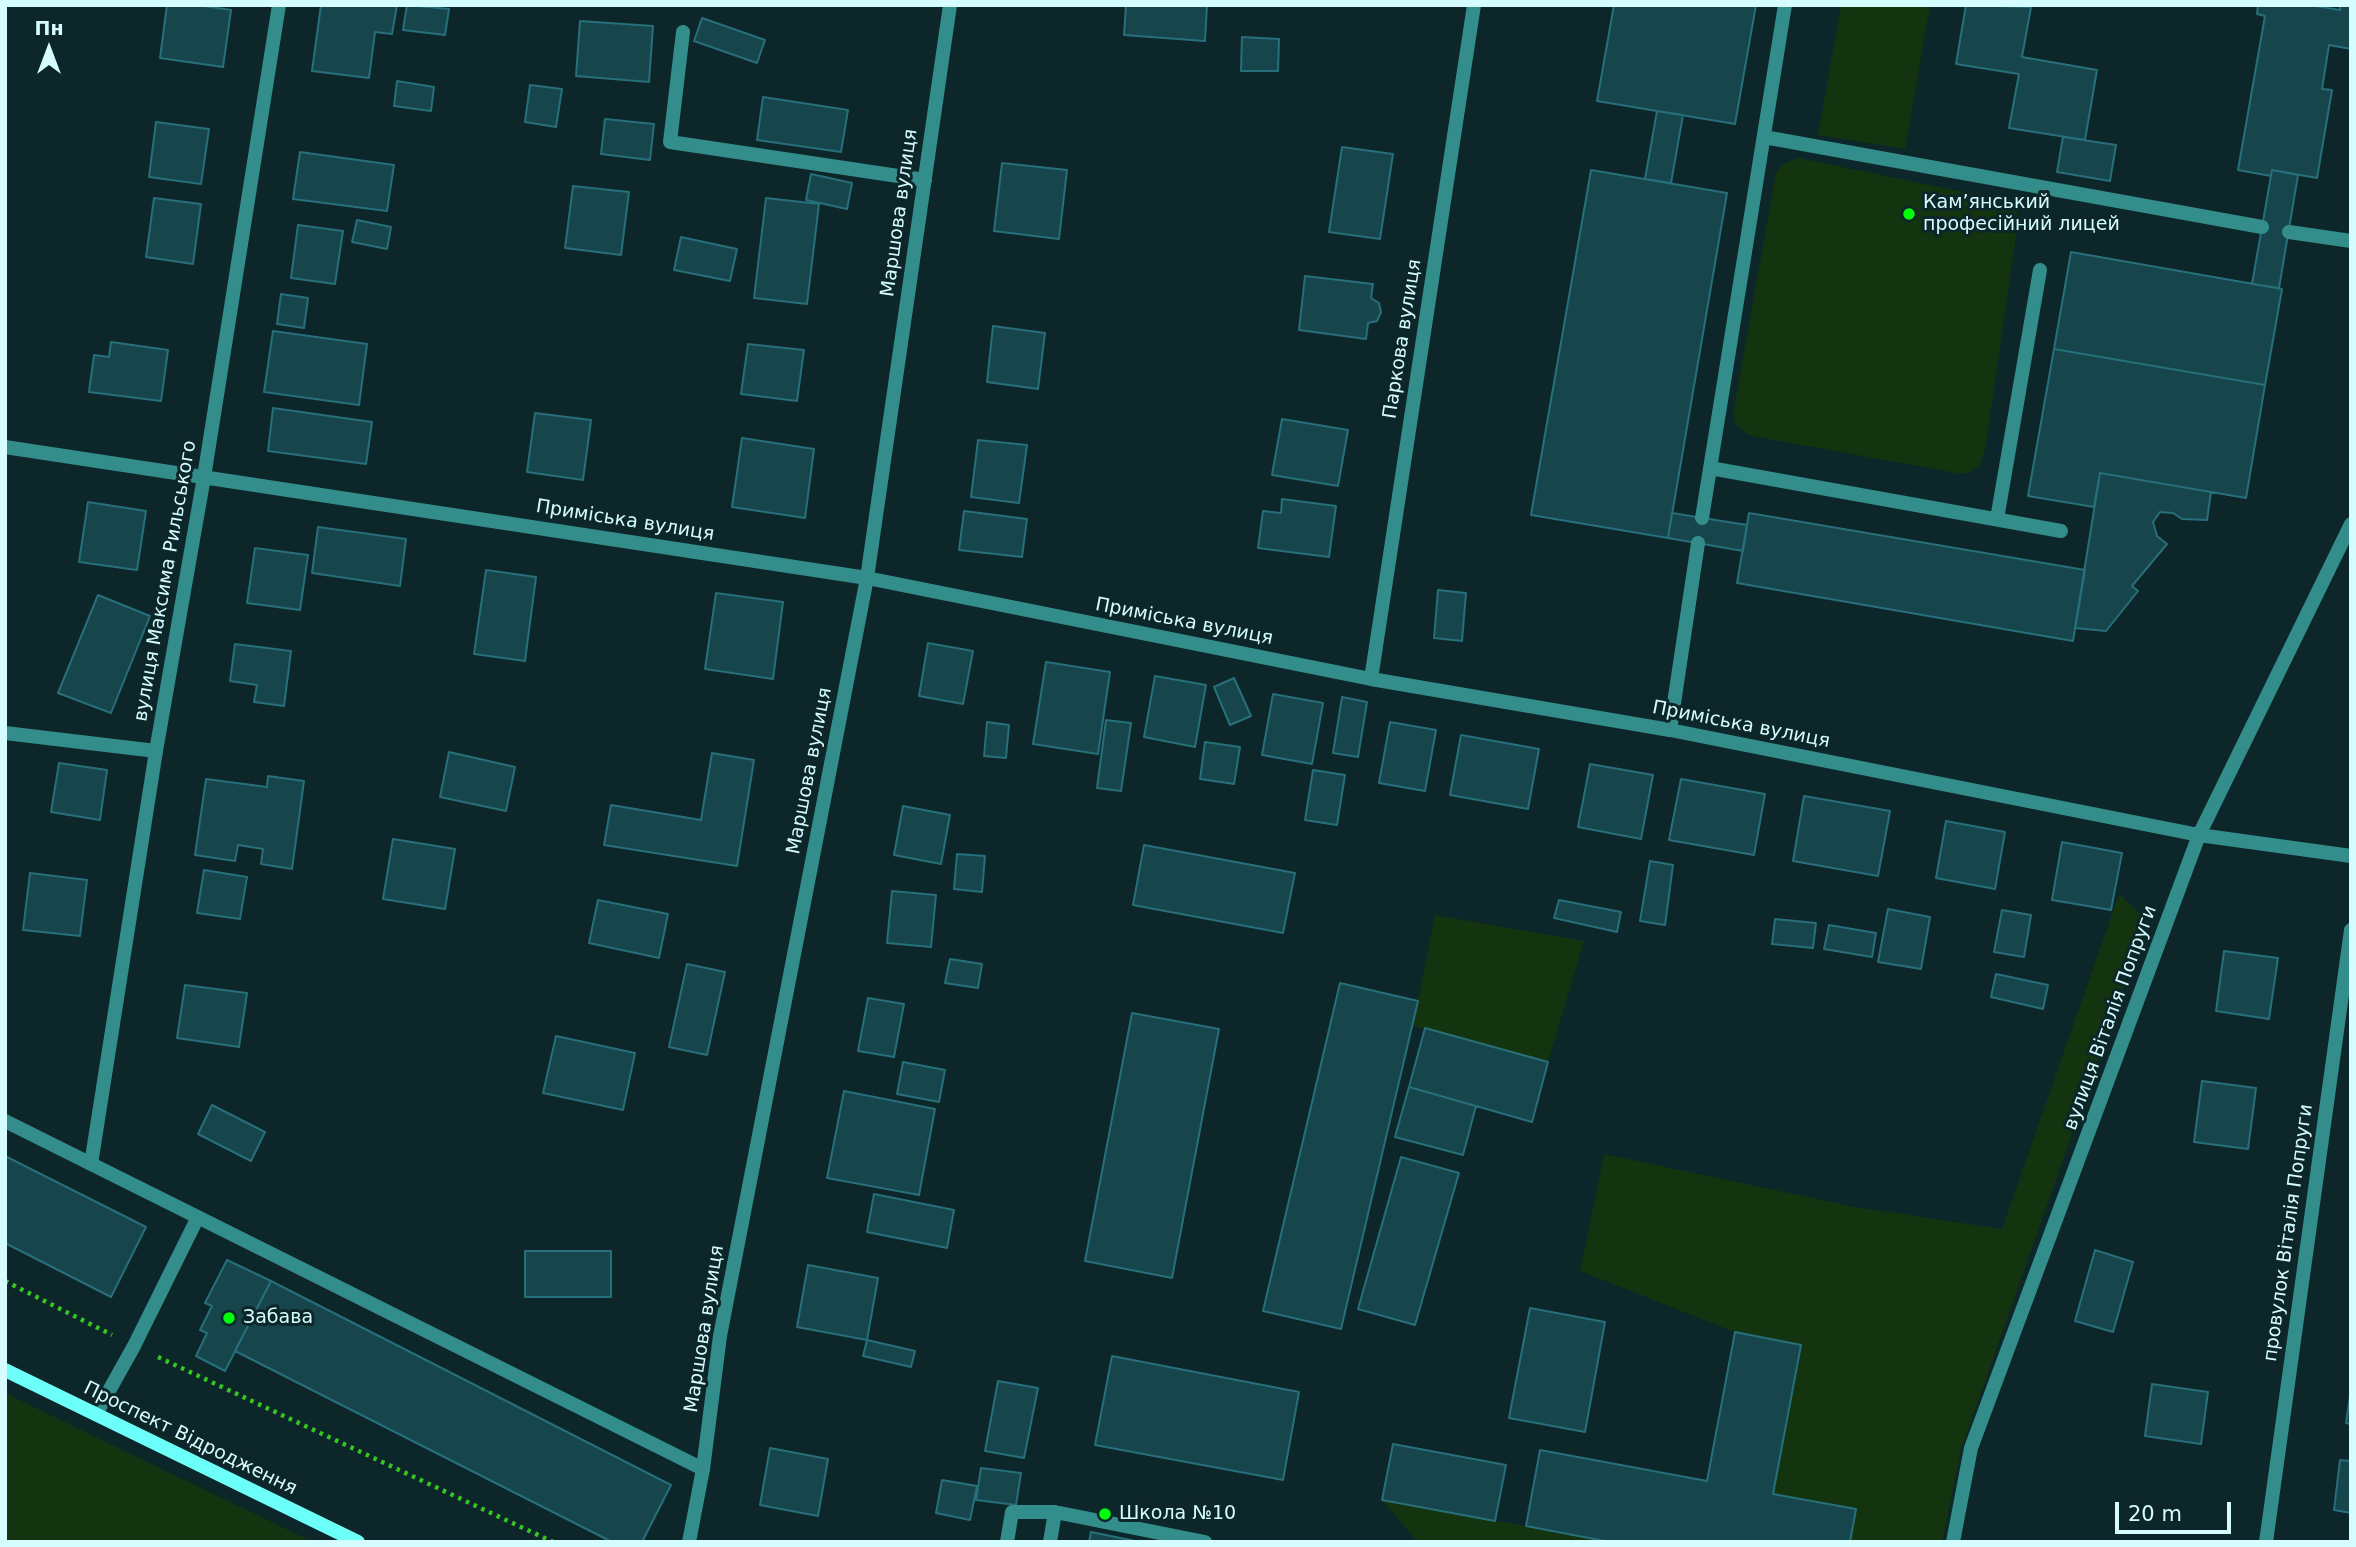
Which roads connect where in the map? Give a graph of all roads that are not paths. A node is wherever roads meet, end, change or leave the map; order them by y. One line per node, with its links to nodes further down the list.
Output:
1 (279, 5): 14 (street, вулиця Максима Рильського)
2 (950, 5): 7 (street, Маршова вулиця)
3 (1474, 5): 21 (street, Паркова вулиця)
4 (1785, 5): 6 (street)
5 (683, 32): 7 (street)
6 (1764, 136): 8 (street); 13 (street)
7 (925, 180): 20 (street, Маршова вулиця)
8 (2262, 227)
9 (2288, 232): 10 (street)
10 (2351, 241)
11 (2040, 270): 16 (street)
12 (5, 447): 14 (street, Приміська вулиця)
13 (1710, 468): 15 (street); 16 (street)
14 (204, 477): 20 (street, Приміська вулиця); 24 (street, вулиця Максима Рильського)
15 (1702, 518)
16 (1997, 519): 18 (street)
17 (2351, 524): 25 (street, вулиця Віталія Попруги)
18 (2061, 531)
19 (1698, 543): 22 (street)
20 (867, 578): 21 (street, Приміська вулиця); 33 (street, Маршова вулиця)
21 (1371, 679): 22 (street, Приміська вулиця)
22 (1670, 730): 25 (street, Приміська вулиця)
23 (5, 733): 24 (street)
24 (156, 751): 29 (street, вулиця Максима Рильського)
25 (2199, 835): 26 (street, Приміська вулиця); 40 (street, вулиця Віталія Попруги)
26 (2351, 856)
27 (2351, 930): 41 (street, провулок Віталія Попруги)
28 (5, 1121): 29 (street)
29 (91, 1164): 30 (street)
30 (198, 1217): 32 (street); 33 (street)
31 (5, 1370): 32 (main road, Проспект Відродження)
32 (96, 1415): 35 (main road, Проспект Відродження)
33 (703, 1469): 36 (street, Маршова вулиця)
34 (1055, 1512): 37 (street); 38 (street); 39 (street)
35 (358, 1542)
36 (689, 1542)
37 (1007, 1542)
38 (1050, 1542)
39 (1205, 1542)
40 (1953, 1542)
41 (2266, 1542)

